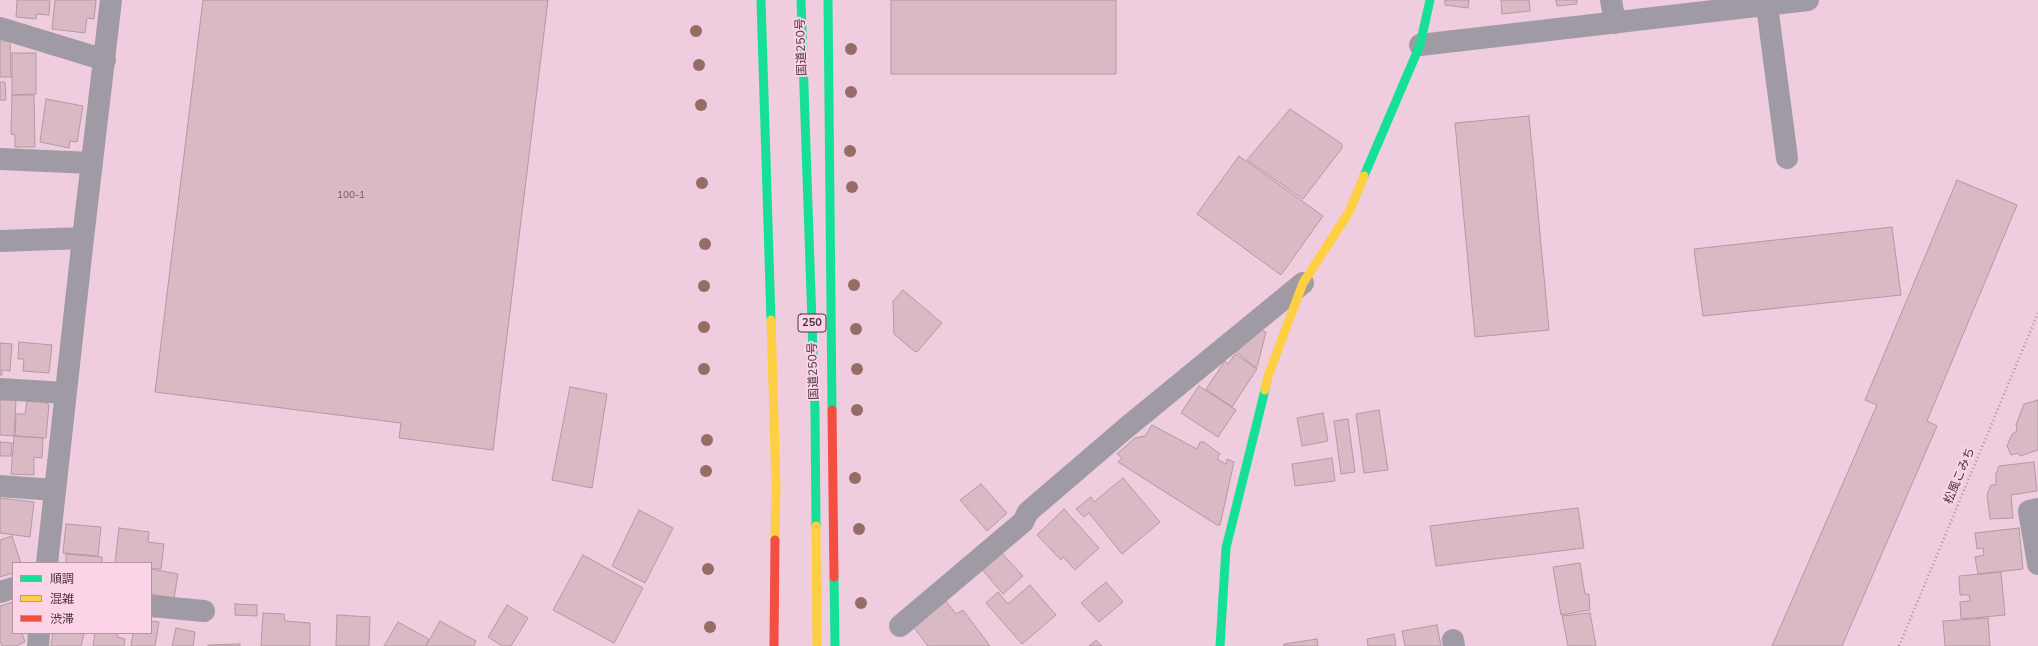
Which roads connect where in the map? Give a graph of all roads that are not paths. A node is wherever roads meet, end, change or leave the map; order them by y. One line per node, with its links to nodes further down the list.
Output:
1 (111, 0): 13 (street)
2 (761, 0): 34 (main road)
3 (801, 0): 35 (main road, 国道250号 / 250)
4 (828, 0): 36 (main road, 250)
5 (1430, 0): 12 (main road)
6 (1612, 0): 10 (street)
7 (1808, 0): 9 (street)
8 (1733, 5): 9 (street); 10 (street)
9 (1767, 6): 14 (street)
10 (1615, 23): 12 (street)
11 (0, 28): 13 (street)
12 (1420, 45): 19 (main road)
13 (105, 60): 16 (street)
14 (1787, 158)
15 (0, 159): 16 (street)
16 (92, 163): 17 (street)
17 (82, 238): 18 (street); 21 (street)
18 (0, 241)
19 (1303, 282): 31 (street); 37 (main road)
20 (0, 389): 21 (street)
21 (65, 393): 23 (street)
22 (0, 486): 23 (street)
23 (54, 490): 25 (street)
24 (2038, 509): 26 (street)
25 (47, 562)
26 (2038, 564)
27 (12, 588): 28 (street)
28 (0, 592)
29 (152, 606): 30 (street)
30 (204, 611)
31 (900, 626)
32 (39, 634): 33 (street)
33 (38, 646)
34 (774, 646)
35 (817, 646)
36 (835, 646)
37 (1220, 646)

